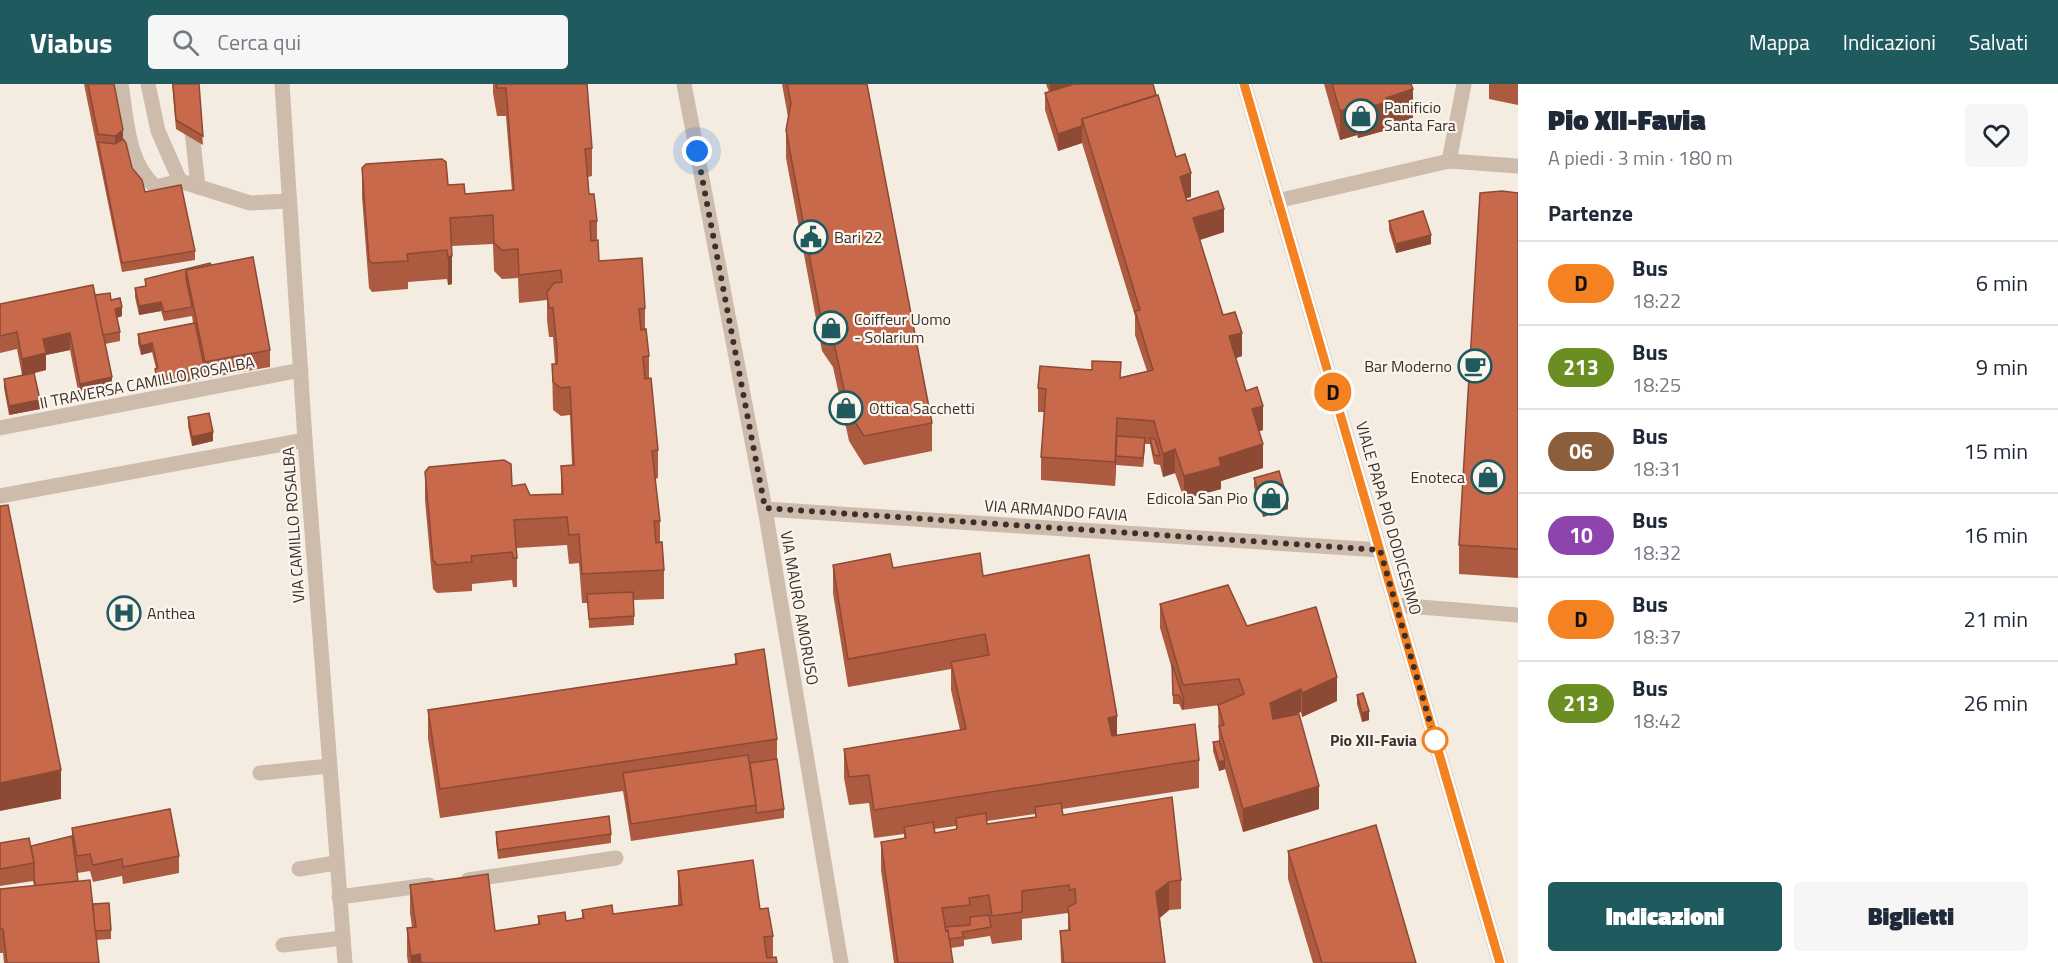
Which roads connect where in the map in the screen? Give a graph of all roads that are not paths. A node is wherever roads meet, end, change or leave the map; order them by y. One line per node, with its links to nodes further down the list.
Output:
1 (121, 84): 11 (street)
2 (148, 84): 10 (street)
3 (187, 84): 12 (street)
4 (282, 84): 14 (street, VIA CAMILLO ROSALBA)
5 (684, 84): 20 (street, VIA MAURO AMORUSO)
6 (1244, 84): 15 (street, VIALE PAPA PIO DODICESIMO)
7 (1464, 84): 8 (street)
8 (1449, 160): 9 (street); 15 (street)
9 (1518, 166)
10 (180, 181): 11 (street); 12 (street)
11 (156, 187): 13 (street)
12 (198, 187): 14 (street)
13 (135, 189)
14 (288, 201): 16 (street, VIA CAMILLO ROSALBA)
15 (1277, 201): 21 (street, VIALE PAPA PIO DODICESIMO)
16 (301, 370): 17 (street, II TRAVERSA CAMILLO ROSALBA); 18 (street, VIA CAMILLO ROSALBA)
17 (0, 428)
18 (305, 441): 19 (street); 24 (street, VIA CAMILLO ROSALBA)
19 (0, 496)
20 (765, 508): 21 (street, VIA ARMANDO FAVIA); 33 (street, VIA MAURO AMORUSO)
21 (1380, 550): 22 (street, VIALE PAPA PIO DODICESIMO)
22 (1396, 605): 23 (street); 34 (street, VIALE PAPA PIO DODICESIMO)
23 (1518, 615)
24 (329, 766): 25 (street); 27 (street, VIA CAMILLO ROSALBA)
25 (260, 773)
26 (616, 858): 29 (street)
27 (336, 863): 28 (street); 29 (street, VIA CAMILLO ROSALBA)
28 (299, 869)
29 (339, 897): 30 (street, VIA CAMILLO ROSALBA)
30 (343, 938): 31 (street); 32 (street, VIA CAMILLO ROSALBA)
31 (283, 945)
32 (345, 963)
33 (841, 963)
34 (1500, 963)

